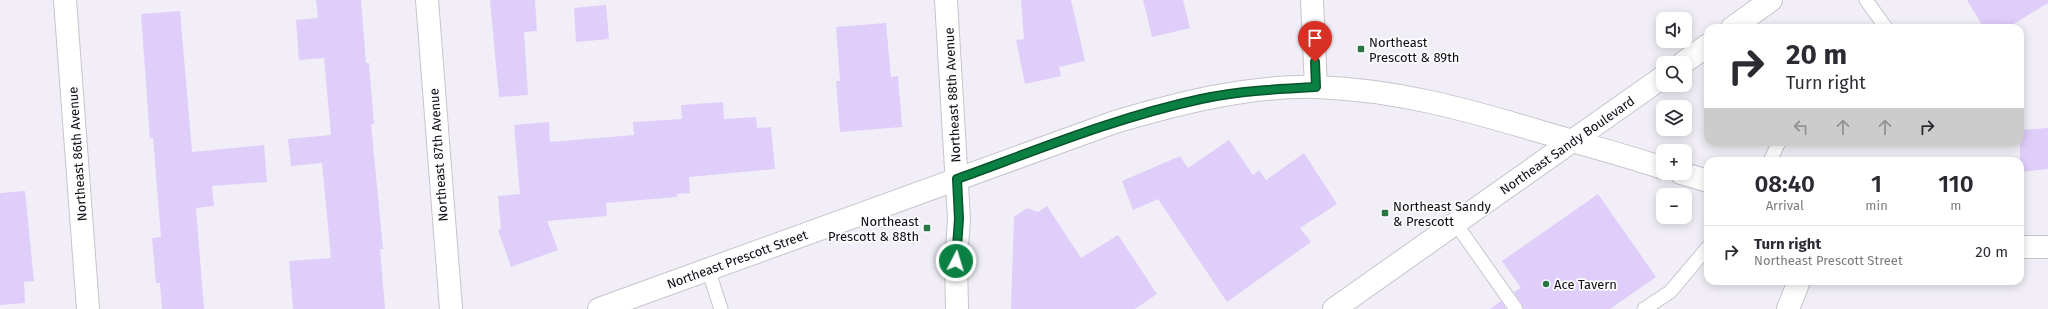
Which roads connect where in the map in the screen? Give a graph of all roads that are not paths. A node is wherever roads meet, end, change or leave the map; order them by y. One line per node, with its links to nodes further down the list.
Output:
1 (65, 0): 26 (street, Northeast 86th Avenue)
2 (426, 0): 27 (street, Northeast 87th Avenue)
3 (946, 0): 18 (street, Northeast 88th Avenue)
4 (1312, 0): 12 (street)
5 (1866, 0): 8 (lane)
6 (1768, 1): 7 (street)
7 (1737, 24)
8 (1883, 24)
9 (1704, 48): 10 (street)
10 (1692, 57)
11 (1656, 82): 13 (street, Northeast Sandy Boulevard)
12 (1316, 87): 13 (street, Northeast Prescott Street); 18 (street, Northeast Prescott Street)
13 (1572, 141): 16 (street, Northeast Prescott Street); 20 (street, Northeast Sandy Boulevard)
14 (1777, 146): 15 (lane)
15 (1772, 157)
16 (1656, 166)
17 (1692, 176): 19 (street)
18 (957, 179): 24 (street, Northeast Prescott Street); 30 (street, Northeast 88th Avenue)
19 (1704, 180)
20 (1456, 224): 31 (street, Northeast Sandy Boulevard); 32 (lane)
21 (2024, 247): 22 (street)
22 (2048, 247)
23 (1704, 252): 33 (lane)
24 (708, 270): 28 (street, Northeast Prescott Street); 29 (lane)
25 (1797, 285): 34 (street)
26 (88, 309)
27 (450, 309)
28 (598, 309)
29 (721, 309)
30 (957, 309)
31 (1334, 309)
32 (1516, 309)
33 (1644, 309)
34 (1788, 309)

